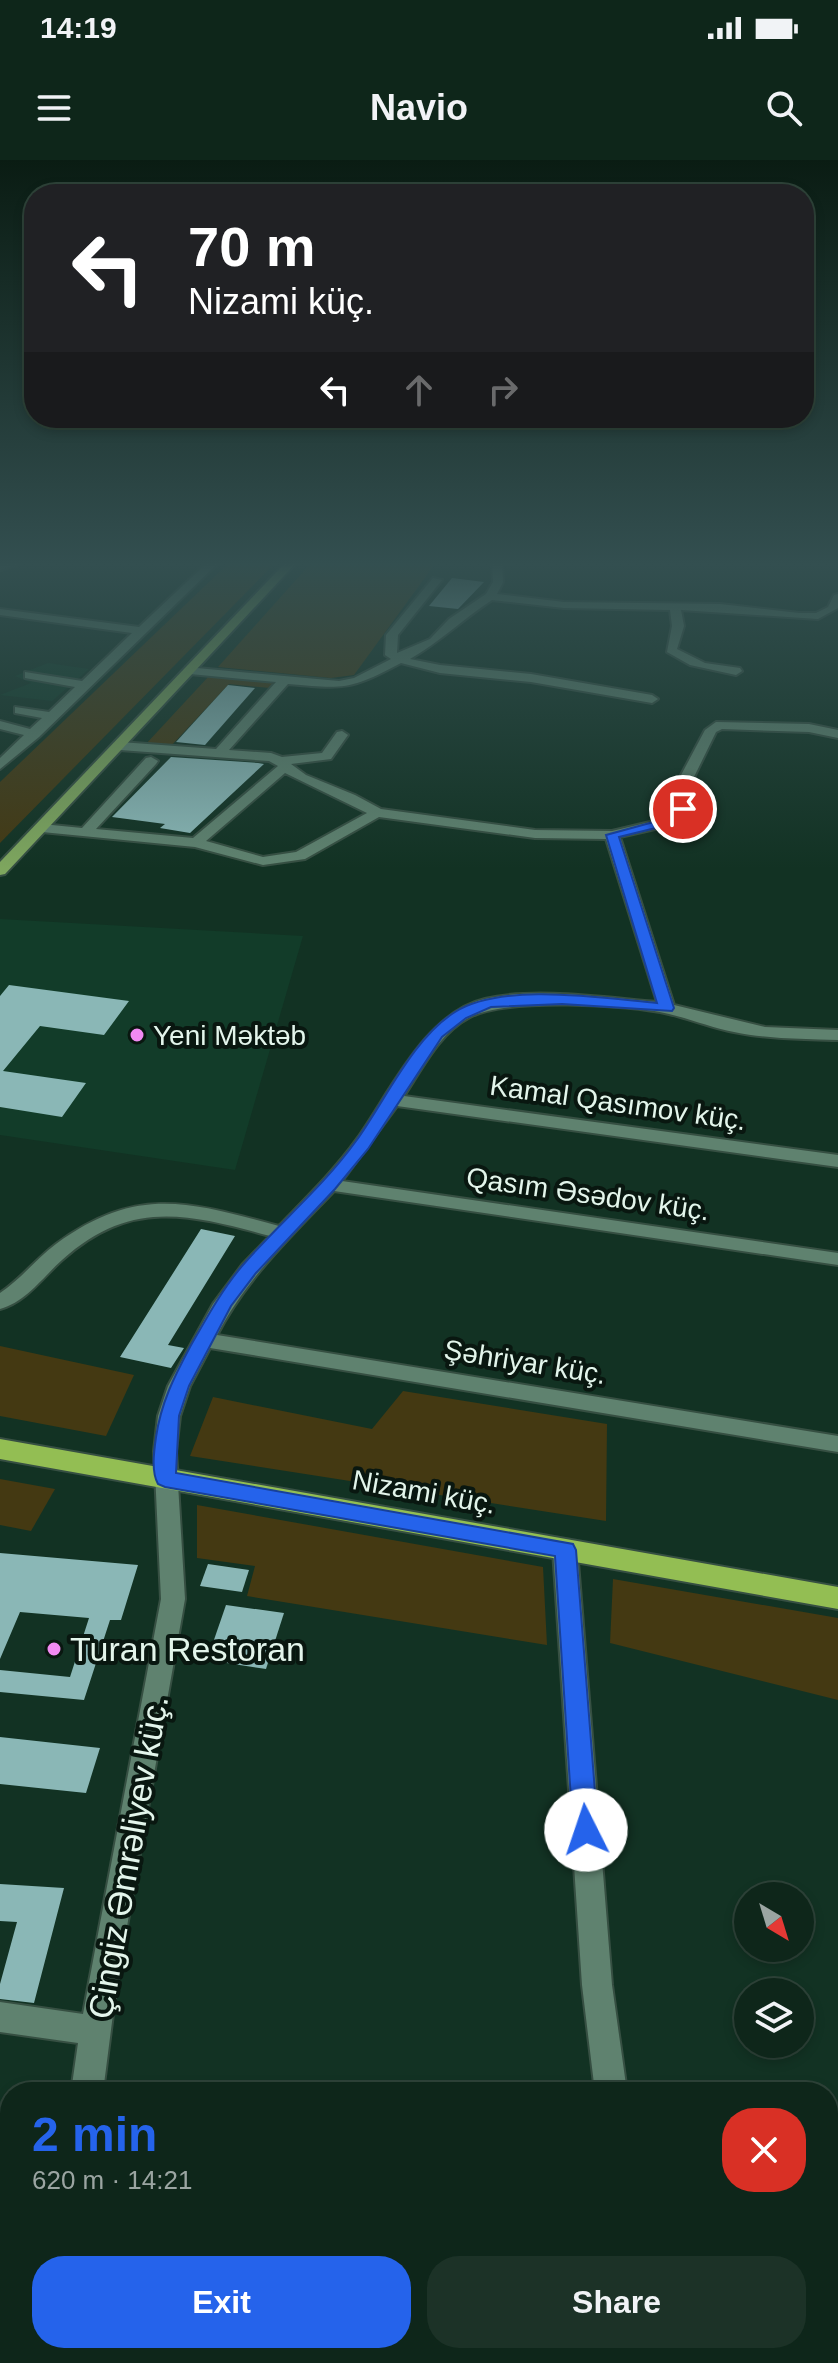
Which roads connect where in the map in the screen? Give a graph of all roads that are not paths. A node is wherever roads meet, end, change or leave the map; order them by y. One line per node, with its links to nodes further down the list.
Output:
1 (107, 664): 10 (street)
2 (196, 664): 6 (main road)
3 (393, 664): 9 (street)
4 (425, 664): 11 (street)
5 (694, 664): 7 (street)
6 (190, 670): 9 (street); 18 (main road)
7 (736, 671)
8 (29, 675): 10 (street)
9 (285, 680): 19 (street)
10 (85, 685): 13 (street)
11 (652, 699)
12 (19, 710): 13 (street)
13 (53, 716): 15 (street)
14 (0, 725): 15 (street)
15 (34, 734): 22 (street)
16 (838, 734): 26 (street)
17 (342, 735): 21 (street)
18 (120, 746): 19 (street); 24 (main road)
19 (221, 751): 21 (street)
20 (151, 761): 25 (street)
21 (284, 764): 23 (street); 27 (street)
22 (0, 765)
23 (377, 813): 26 (street); 27 (street)
24 (42, 828): 25 (street); 28 (main road)
25 (87, 830): 27 (street)
26 (612, 835): 29 (street)
27 (196, 843)
28 (0, 871)
29 (667, 1008): 30 (street, Çingiz Əmrəliyev küç.); 31 (street, Çingiz Əmrəliyev küç.)
30 (838, 1035)
31 (391, 1100): 32 (street, Kamal Qasımov küç.); 33 (street, Çingiz Əmrəliyev küç.)
32 (838, 1161)
33 (329, 1185): 34 (street, Çingiz Əmrəliyev küç.); 35 (street, Qasım Əsədov küç.)
34 (282, 1233): 36 (street); 37 (street, Çingiz Əmrəliyev küç.)
35 (838, 1259)
36 (0, 1302)
37 (202, 1340): 38 (street, Şəhriyar küç.); 40 (street, Çingiz Əmrəliyev küç.)
38 (838, 1444)
39 (0, 1449): 40 (highway, Nizami küç.)
40 (165, 1479): 41 (highway, Nizami küç.); 44 (street, Çingiz Əmrəliyev küç.)
41 (565, 1550): 42 (highway, Nizami küç.); 46 (street)
42 (838, 1598)
43 (0, 2017): 44 (street)
44 (96, 2031): 45 (street, Çingiz Əmrəliyev küç.)
45 (88, 2082)
46 (610, 2082)

